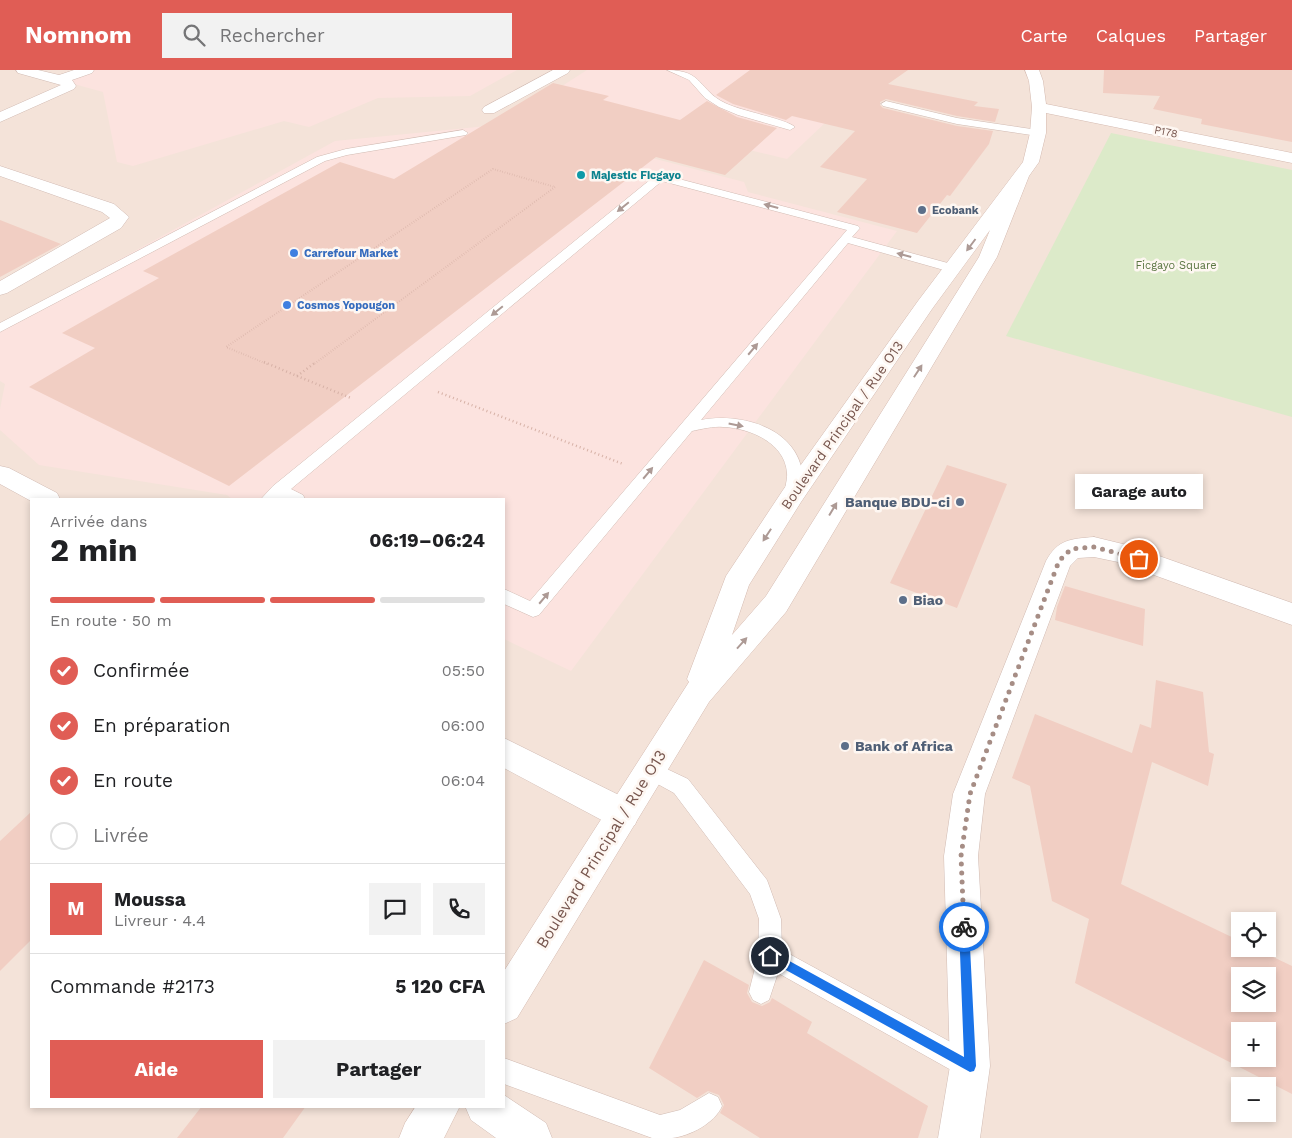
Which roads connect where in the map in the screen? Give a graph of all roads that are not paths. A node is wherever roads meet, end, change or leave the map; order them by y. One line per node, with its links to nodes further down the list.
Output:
1 (23, 70): 6 (main road)
2 (87, 70): 6 (main road)
3 (563, 70): 9 (main road)
4 (670, 70): 11 (lane)
5 (1032, 70): 8 (main road, Boulevard Principal / Rue O13)
6 (59, 80): 10 (main road)
7 (886, 104): 12 (lane)
8 (1040, 107): 12 (main road, Boulevard Principal / Rue O13); 14 (main road, P178)
9 (489, 110)
10 (0, 118)
11 (790, 127)
12 (1038, 132): 16 (main road, Boulevard Principal / Rue O13)
13 (463, 134): 20 (lane)
14 (1292, 158)
15 (0, 171): 19 (main road)
16 (1021, 177): 18 (main road, Boulevard Principal / Rue O13, one-way to 18); 29 (main road, Boulevard Principal / Rue O13, one-way to 16)
17 (845, 239): 18 (lane, one-way to 17); 21 (lane, one-way to 17); 23 (lane, one-way to 23)
18 (952, 268): 24 (main road, Boulevard Principal / Rue O13)
19 (0, 289)
20 (0, 328)
21 (687, 427): 24 (lane, one-way to 24); 27 (lane, one-way to 21)
22 (0, 474): 25 (main road)
23 (274, 494): 26 (lane)
24 (792, 496): 29 (main road, Boulevard Principal / Rue O13, one-way to 29)
25 (46, 498)
26 (292, 498)
27 (505, 596)
28 (1292, 614): 36 (main road)
29 (698, 693): 31 (main road, Boulevard Principal / Rue O13)
30 (505, 753): 32 (main road)
31 (650, 770): 32 (main road, Boulevard Principal / Rue O13); 33 (lane)
32 (623, 814): 35 (main road, Boulevard Principal / Rue O13)
33 (770, 956): 34 (lane); 36 (lane)
34 (761, 992)
35 (505, 1003)
36 (970, 1066): 43 (main road)
37 (505, 1071): 38 (lane)
38 (709, 1106)
39 (439, 1108): 41 (main road)
40 (489, 1108): 42 (main road)
41 (420, 1138)
42 (531, 1138)
43 (959, 1138)

